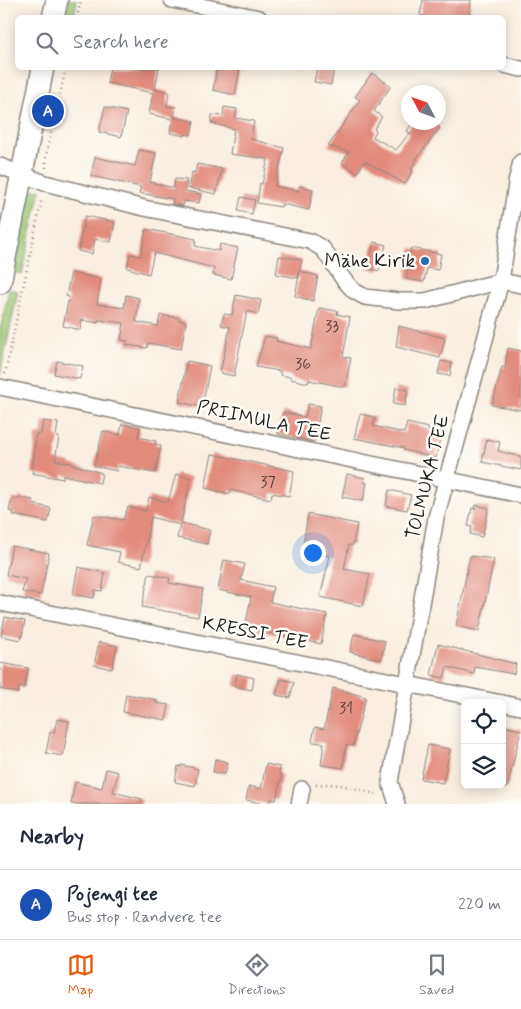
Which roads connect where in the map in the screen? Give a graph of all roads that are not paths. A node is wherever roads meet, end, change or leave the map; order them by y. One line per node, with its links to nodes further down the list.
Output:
1 (57, 0): 3 (main road)
2 (172, 0): 4 (street)
3 (54, 15)
4 (244, 15)
5 (506, 66): 6 (street)
6 (521, 69)
7 (43, 70): 10 (main road)
8 (521, 162): 11 (street, TOLMUKA TEE)
9 (0, 166): 10 (street)
10 (21, 175): 11 (street); 12 (main road)
11 (502, 281): 13 (street); 15 (street, TOLMUKA TEE)
12 (0, 283)
13 (521, 285)
14 (2, 385): 15 (street, PRIIMULA TEE)
15 (447, 480): 16 (street, PRIIMULA TEE); 18 (street, TOLMUKA TEE)
16 (521, 495)
17 (0, 603): 18 (street, KRESSI TEE)
18 (407, 683): 19 (street, KRESSI TEE); 22 (street, TOLMUKA TEE)
19 (483, 699)
20 (506, 704): 21 (street, KRESSI TEE)
21 (521, 707)
22 (396, 802)

